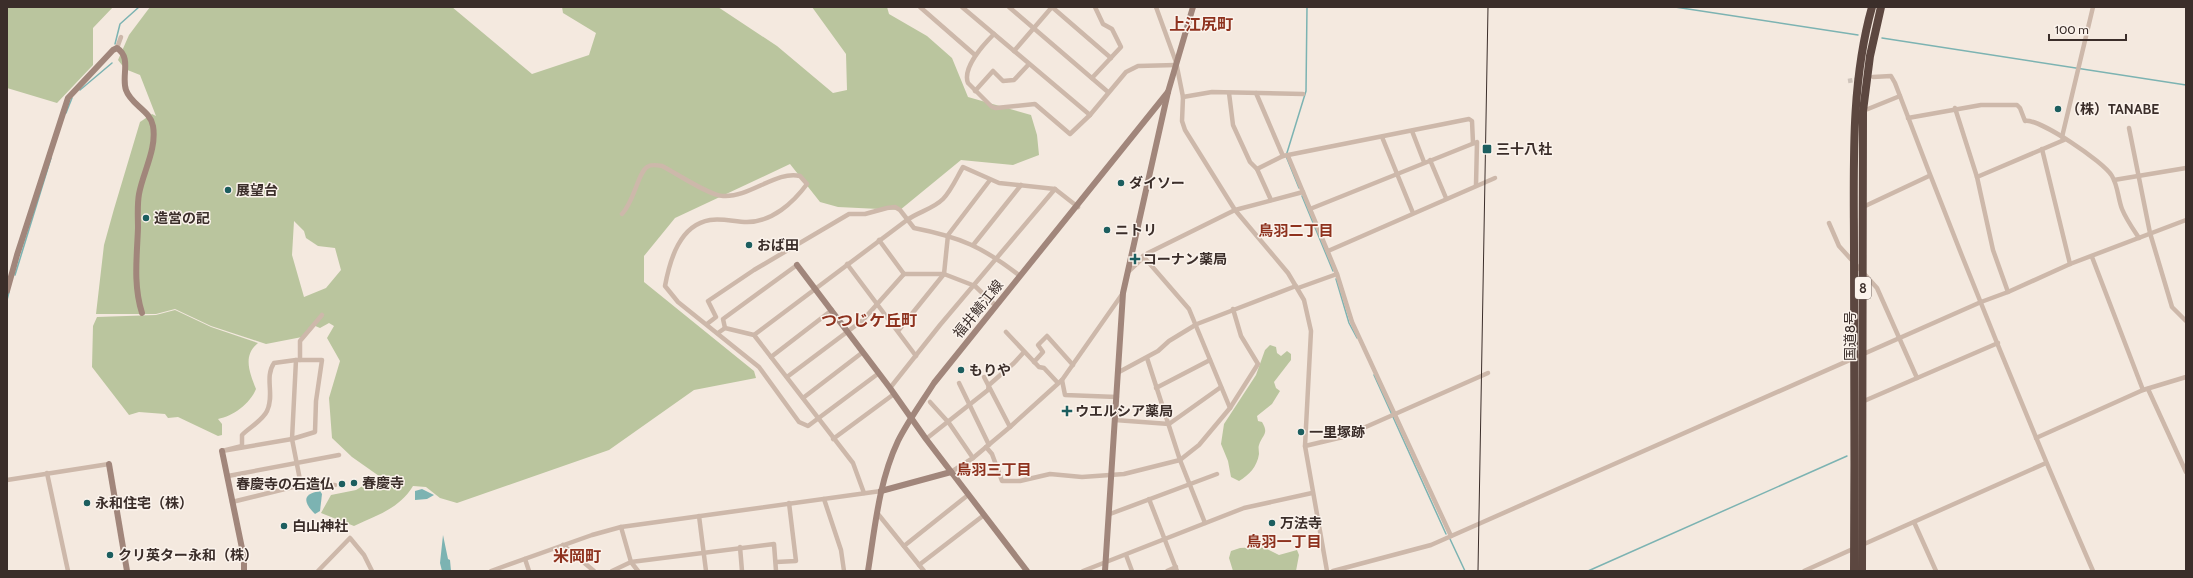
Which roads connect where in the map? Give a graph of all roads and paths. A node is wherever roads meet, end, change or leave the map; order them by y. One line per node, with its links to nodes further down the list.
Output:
1 (920, 7): 16 (street)
2 (962, 7): 12 (street)
3 (1009, 7): 11 (street)
4 (1052, 7): 11 (street); 17 (street)
5 (1095, 7): 17 (street)
6 (1156, 7): 18 (street)
7 (1193, 7): 18 (street)
8 (1872, 7): 77 (highway, 国道8号 / 8)
9 (1881, 7): 31 (highway, 国道8号 / 8)
10 (2093, 7): 37 (street)
11 (1034, 28): 15 (street); 20 (street)
12 (994, 34): 15 (street); 16 (street)
13 (121, 37): 14 (street)
14 (117, 48): 89 (street); 97 (street)
15 (1014, 51): 19 (street)
16 (975, 55): 22 (street)
17 (1111, 58): 20 (street)
18 (1176, 63): 23 (street); 24 (street); 28 (street)
19 (1029, 64): 22 (street); 32 (street)
20 (1092, 78): 23 (street)
21 (1874, 78): 29 (street)
22 (975, 90): 32 (street)
23 (1108, 92): 32 (street)
24 (1168, 92): 58 (street, 福井鯖江線); 80 (street)
25 (1228, 93): 26 (street); 28 (street); 44 (street)
26 (1256, 93): 27 (street); 40 (street)
27 (1303, 94)
28 (1183, 96): 61 (street)
29 (1900, 96): 31 (street); 33 (street)
30 (1954, 108): 33 (street); 37 (street); 47 (street)
31 (1863, 111): 59 (highway, 国道8号 / 8)
32 (1090, 115)
33 (1908, 118): 46 (street)
34 (2129, 128): 49 (street)
35 (1412, 131): 36 (street); 38 (street); 42 (street)
36 (1382, 137): 40 (street); 45 (street)
37 (2063, 139): 39 (street); 51 (street)
38 (1473, 143): 41 (street); 53 (street)
39 (2042, 149): 47 (street); 78 (street)
40 (1285, 156): 44 (street); 55 (street)
41 (1430, 160): 42 (street); 56 (street)
42 (1424, 162): 45 (street)
43 (2186, 168): 49 (street)
44 (1257, 169): 57 (street)
45 (1397, 173): 60 (street); 62 (street)
46 (1929, 176): 59 (street); 92 (street)
47 (1977, 176): 90 (street)
48 (1495, 178): 53 (street)
49 (2138, 178): 51 (street); 67 (street)
50 (990, 180): 52 (street); 64 (street); 68 (street)
51 (2114, 180): 69 (street)
52 (1020, 185): 54 (street); 71 (street)
53 (1476, 185): 56 (street)
54 (1055, 189): 58 (street); 75 (street)
55 (1303, 192): 57 (street); 60 (street)
56 (1446, 198): 62 (street)
57 (1271, 200): 61 (street)
58 (1078, 207): 85 (street, 福井鯖江線)
59 (1863, 207): 84 (highway, 国道8号 / 8)
60 (1310, 209): 72 (street)
61 (1235, 210): 73 (street); 87 (street)
62 (1413, 213): 72 (street)
63 (622, 214): 100 (street)
64 (907, 220): 68 (street); 70 (street); 100 (street)
65 (2186, 220): 67 (street)
66 (1829, 223): 77 (street)
67 (2150, 233): 69 (street); 99 (street)
68 (948, 235): 71 (street); 82 (street)
69 (2139, 238): 74 (street)
70 (879, 240): 76 (street); 81 (street)
71 (974, 244): 75 (street)
72 (1328, 251): 83 (street)
73 (1144, 256): 80 (street); 101 (street)
74 (2092, 257): 78 (street); 134 (street)
75 (998, 258): 85 (street); 86 (street)
76 (847, 264): 88 (street); 93 (street)
77 (1854, 264): 84 (street); 116 (highway, 国道8号 / 8)
78 (2070, 264): 90 (street)
79 (797, 265): 88 (street); 102 (street)
80 (1128, 272): 91 (street)
81 (904, 274): 82 (street); 93 (street)
82 (944, 274): 86 (street); 104 (street)
83 (1337, 274): 87 (street); 142 (street)
84 (1863, 274): 108 (street); 112 (highway, 国道8号 / 8)
85 (1020, 276): 94 (street, 福井鯖江線)
86 (975, 286): 94 (street); 113 (street)
87 (1297, 287): 95 (street); 154 (street)
88 (815, 288): 96 (street); 107 (street)
89 (7, 291)
90 (2008, 292): 92 (street)
91 (1123, 293): 120 (street); 121 (street)
92 (1981, 302): 108 (street); 109 (street)
93 (878, 305): 103 (street); 104 (street)
94 (996, 306): 144 (street, 福井鯖江線)
95 (1232, 309): 101 (street); 141 (street)
96 (832, 310): 103 (street); 114 (street)
97 (142, 313)
98 (322, 315): 117 (street)
99 (2186, 321)
100 (707, 324): 106 (street)
101 (1197, 324): 115 (street); 118 (street)
102 (725, 328): 106 (street); 107 (street)
103 (847, 331): 110 (street); 124 (street)
104 (898, 331): 113 (street)
105 (1006, 332): 111 (street)
106 (718, 333): 143 (street)
107 (754, 335): 114 (street)
108 (1900, 338): 112 (street); 127 (street)
109 (1998, 343): 127 (street); 149 (street)
110 (863, 352): 122 (street); 137 (street)
111 (1024, 352): 119 (street); 130 (street)
112 (1862, 354): 116 (street); 138 (highway, 国道8号 / 8)
113 (916, 356): 132 (street)
114 (771, 357): 124 (street)
115 (1147, 358): 121 (street); 133 (street)
116 (1854, 358): 187 (street); 191 (highway, 国道8号 / 8)
117 (298, 360): 150 (street); 150 (street); 155 (street)
118 (1210, 360): 131 (street); 133 (street)
119 (1034, 362): 120 (street); 128 (street)
120 (1073, 365): 128 (street)
121 (1119, 372): 136 (street)
122 (879, 373): 132 (street); 143 (street)
123 (1488, 373): 142 (street)
124 (787, 377): 137 (street)
125 (984, 377): 130 (street)
126 (2186, 377): 134 (street)
127 (1917, 378): 138 (street)
128 (1060, 381): 136 (street); 148 (street)
129 (959, 383): 140 (street)
130 (988, 385): 140 (street); 148 (street)
131 (1221, 387): 141 (street); 147 (street)
132 (890, 388): 135 (street)
133 (1156, 388): 147 (street)
134 (2146, 389): 149 (street); 163 (street)
135 (894, 394): 144 (street); 151 (street)
136 (1117, 397): 145 (street)
137 (803, 398): 143 (street)
138 (1864, 401): 191 (highway, 国道8号 / 8)
139 (930, 402): 146 (street)
140 (971, 406): 146 (street); 153 (street)
141 (1230, 408): 158 (street)
142 (1395, 414): 154 (street); 187 (street)
143 (819, 418): 151 (street)
144 (911, 419): 152 (street); 172 (street, 福井鯖江線)
145 (1115, 420): 147 (street); 166 (street)
146 (949, 423): 152 (street); 157 (street)
147 (1168, 424): 158 (street)
148 (1010, 427): 153 (street)
149 (2036, 438): 160 (street)
150 (292, 439): 155 (street); 159 (street)
151 (833, 439): 174 (street)
152 (926, 439): 162 (street)
153 (987, 446): 157 (street); 166 (street)
154 (1305, 446): 173 (street)
155 (222, 451): 167 (street)
156 (339, 455): 159 (street)
157 (973, 458): 162 (street)
158 (1180, 460): 166 (street); 169 (street)
159 (295, 462): 167 (street); 170 (street)
160 (2046, 463): 184 (street); 228 (street)
161 (110, 464): 164 (street); 202 (street)
162 (951, 472): 172 (street); 175 (street)
163 (2186, 472)
164 (47, 473): 168 (street); 201 (street)
165 (1217, 474): 169 (street)
166 (1112, 475): 181 (street)
167 (228, 476): 178 (street)
168 (7, 480)
169 (1190, 484): 177 (street); 185 (street)
170 (301, 485): 171 (street); 178 (street)
171 (335, 485)
172 (881, 492): 174 (street); 180 (street, 福井鯖江線)
173 (1312, 492): 185 (street); 222 (street)
174 (864, 493): 176 (street)
175 (968, 495): 182 (street); 190 (street)
176 (824, 498): 179 (street); 214 (street)
177 (1149, 499): 181 (street); 188 (street)
178 (232, 502): 203 (street)
179 (789, 504): 183 (street); 197 (street)
180 (878, 514): 190 (street); 215 (street, 福井鯖江線)
181 (1110, 514): 198 (street)
182 (984, 515): 199 (street); 217 (street)
183 (699, 516): 186 (street); 193 (street)
184 (1914, 522): 191 (street); 227 (street)
185 (1205, 523): 188 (street)
186 (621, 527): 189 (street); 196 (street)
187 (1451, 536): 223 (street)
188 (1165, 539): 194 (street); 200 (street)
189 (563, 545): 195 (street); 208 (street)
190 (904, 546): 199 (street)
191 (1858, 547): 224 (street); 225 (highway, 国道8号 / 8); 226 (highway, 国道8号 / 8)
192 (740, 548): 193 (street); 197 (street); 212 (street)
193 (704, 551): 196 (street); 211 (street)
194 (1126, 555): 198 (street); 220 (street)
195 (525, 559): 206 (street); 207 (street)
196 (631, 562): 209 (street); 210 (street)
197 (776, 562): 213 (street)
198 (1106, 562): 218 (street); 219 (street)
199 (919, 565): 216 (street)
200 (1177, 569): 221 (street)
201 (68, 571)
202 (127, 571)
203 (244, 571)
204 (318, 571): 205 (street)
205 (372, 571)
206 (491, 571)
207 (529, 571)
208 (594, 571)
209 (612, 571)
210 (638, 571)
211 (706, 571)
212 (742, 571)
213 (776, 571)
214 (844, 571)
215 (868, 571)
216 (924, 571)
217 (1027, 571)
218 (1084, 571)
219 (1105, 571)
220 (1132, 571)
221 (1167, 571)
222 (1328, 571)
223 (1333, 571)
224 (1804, 571)
225 (1854, 571)
226 (1862, 571)
227 (1936, 571)
228 (2093, 571)

